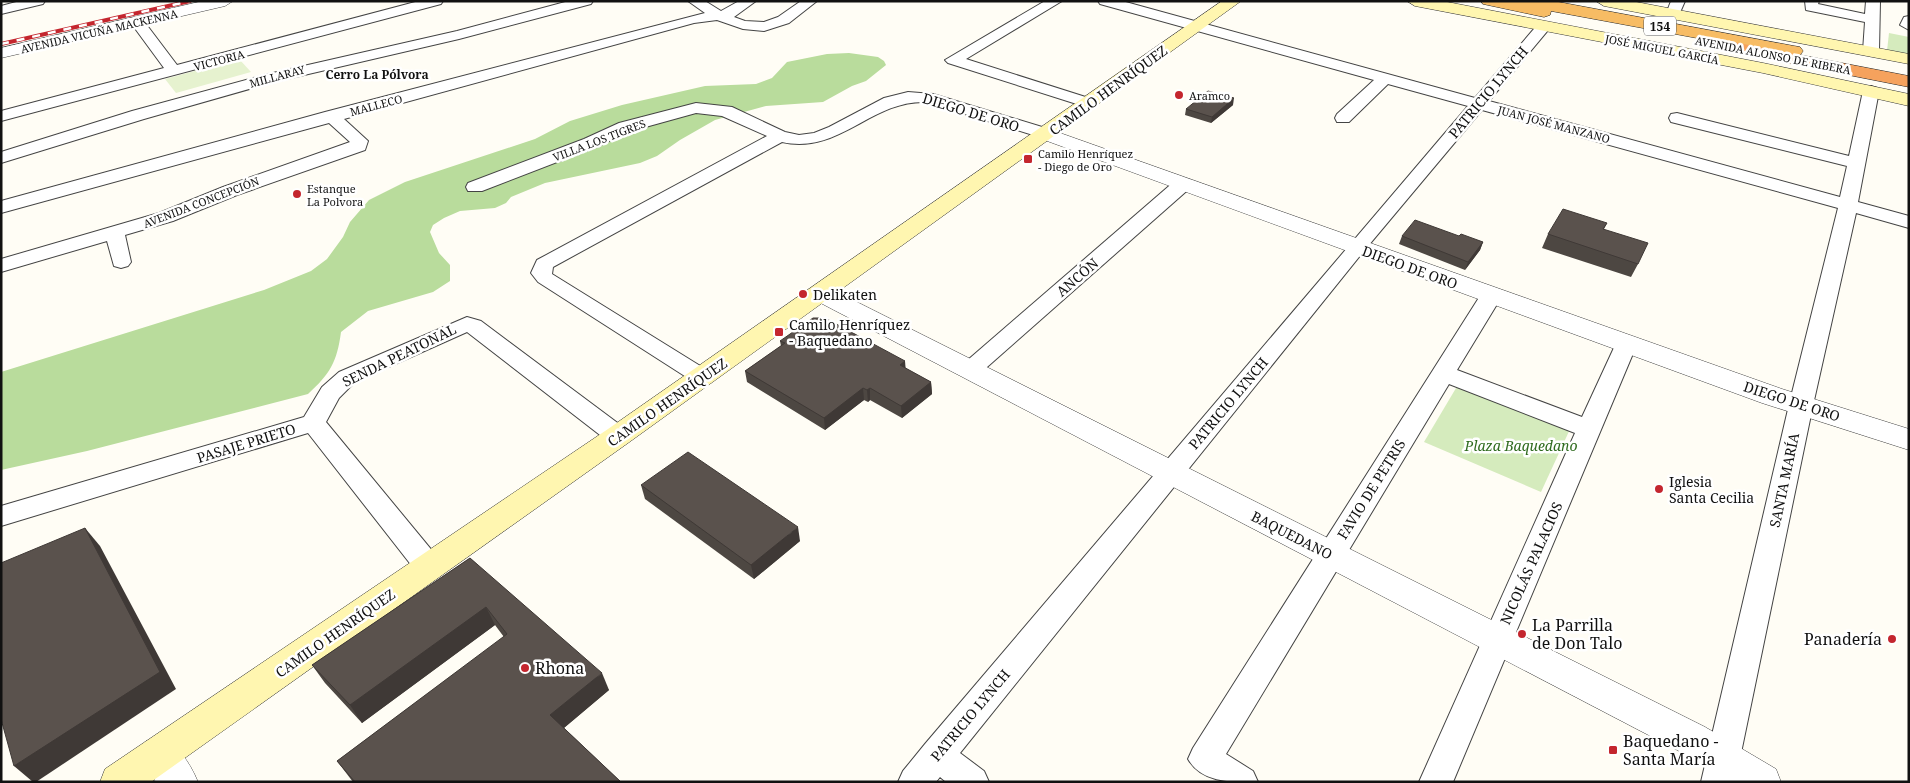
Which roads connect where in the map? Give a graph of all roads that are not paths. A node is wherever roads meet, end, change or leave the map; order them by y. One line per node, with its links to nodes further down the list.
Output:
1 (38, 1): 18 (street)
2 (225, 1): 22 (street, AVENIDA VICUÑA MACKENNA)
3 (436, 1): 27 (street, VICTORIA)
4 (586, 1): 41 (street, MILLARAY)
5 (695, 1): 20 (street)
6 (749, 1): 20 (street, MALLECO)
7 (810, 1): 20 (street)
8 (1055, 1): 33 (street)
9 (1105, 1): 19 (street, JUAN JOSÉ MANZANO)
10 (1233, 1): 19 (main road, CAMILO HENRÍQUEZ)
11 (1415, 1): 23 (main road, JOSÉ MIGUEL GARCÍA)
12 (1489, 1): 30 (highway, AVENIDA ALONSO DE RIBERA / 154)
13 (1526, 1): 28 (highway, AVENIDA ALONSO DE RIBERA / 154)
14 (1604, 1): 17 (main road)
15 (1812, 1): 21 (street)
16 (1873, 1): 21 (street)
17 (1675, 8): 24 (main road)
18 (1, 10)
19 (1210, 14): 29 (street, JUAN JOSÉ MANZANO); 33 (main road, CAMILO HENRÍQUEZ)
20 (718, 16): 36 (street, MALLECO)
21 (1871, 19): 24 (street)
22 (138, 23): 25 (street, AVENIDA VICUÑA MACKENNA); 27 (street)
23 (1544, 26): 30 (main road, JOSÉ MIGUEL GARCÍA); 34 (street, PATRICIO LYNCH)
24 (1871, 51): 26 (main road)
25 (1, 53)
26 (1909, 59)
27 (174, 71): 35 (street, VICTORIA)
28 (1909, 74)
29 (1386, 77): 34 (street, JUAN JOSÉ MANZANO); 37 (street)
30 (1869, 83): 31 (highway, AVENIDA ALONSO DE RIBERA); 32 (main road, JOSÉ MIGUEL GARCÍA); 42 (street, SANTA MARÍA)
31 (1909, 83)
32 (1909, 100)
33 (1089, 103): 39 (main road, CAMILO HENRÍQUEZ)
34 (1479, 103): 45 (street, JUAN JOSÉ MANZANO); 49 (street, PATRICIO LYNCH)
35 (1, 116)
36 (332, 116): 46 (street, MALLECO); 48 (street, AVENIDA CONCEPCIÓN)
37 (1343, 118)
38 (1677, 118): 42 (street)
39 (1046, 134): 40 (street, DIEGO DE ORO); 43 (street, DIEGO DE ORO); 52 (main road, CAMILO HENRÍQUEZ)
40 (789, 138): 44 (street, VILLA LOS TIGRES); 57 (street)
41 (1, 158)
42 (1856, 164): 45 (street, SANTA MARÍA)
43 (1183, 184): 49 (street, DIEGO DE ORO); 55 (street, ANCÓN)
44 (475, 187)
45 (1848, 205): 47 (street, JUAN JOSÉ MANZANO); 58 (street, SANTA MARÍA)
46 (1, 207)
47 (1909, 222)
48 (115, 233): 50 (street); 51 (street, AVENIDA CONCEPCIÓN)
49 (1356, 248): 53 (street, DIEGO DE ORO); 63 (street, PATRICIO LYNCH)
50 (121, 262)
51 (1, 266)
52 (820, 292): 55 (street, BAQUEDANO); 57 (main road, CAMILO HENRÍQUEZ)
53 (1491, 296): 54 (street, DIEGO DE ORO); 56 (street, FAVIO DE PETRIS)
54 (1626, 344): 58 (street, DIEGO DE ORO); 60 (street, NICOLÁS PALACIOS)
55 (970, 370): 63 (street, BAQUEDANO)
56 (1443, 373): 60 (street); 65 (street, FAVIO DE PETRIS)
57 (702, 377): 61 (main road, CAMILO HENRÍQUEZ)
58 (1801, 405): 62 (street, DIEGO DE ORO); 70 (street, SANTA MARÍA)
59 (313, 423): 61 (street, SENDA PEATONAL); 64 (street, PASAJE PRIETO); 66 (street, PASAJE PRIETO)
60 (1590, 428): 67 (street, NICOLÁS PALACIOS)
61 (618, 436): 66 (main road, CAMILO HENRÍQUEZ)
62 (1909, 440)
63 (1171, 472): 65 (street, BAQUEDANO); 68 (street, PATRICIO LYNCH)
64 (1, 516)
65 (1331, 554): 67 (street, BAQUEDANO); 74 (street, FAVIO DE PETRIS)
66 (429, 567): 69 (main road, CAMILO HENRÍQUEZ)
67 (1498, 640): 70 (street, BAQUEDANO); 75 (street, NICOLÁS PALACIOS)
68 (937, 755): 72 (street, PATRICIO LYNCH); 73 (street)
69 (168, 768): 71 (main road, CAMILO HENRÍQUEZ)
70 (1721, 770): 76 (street, BAQUEDANO)
71 (119, 782)
72 (915, 782)
73 (972, 782)
74 (1241, 782)
75 (1436, 782)
76 (1762, 782)

